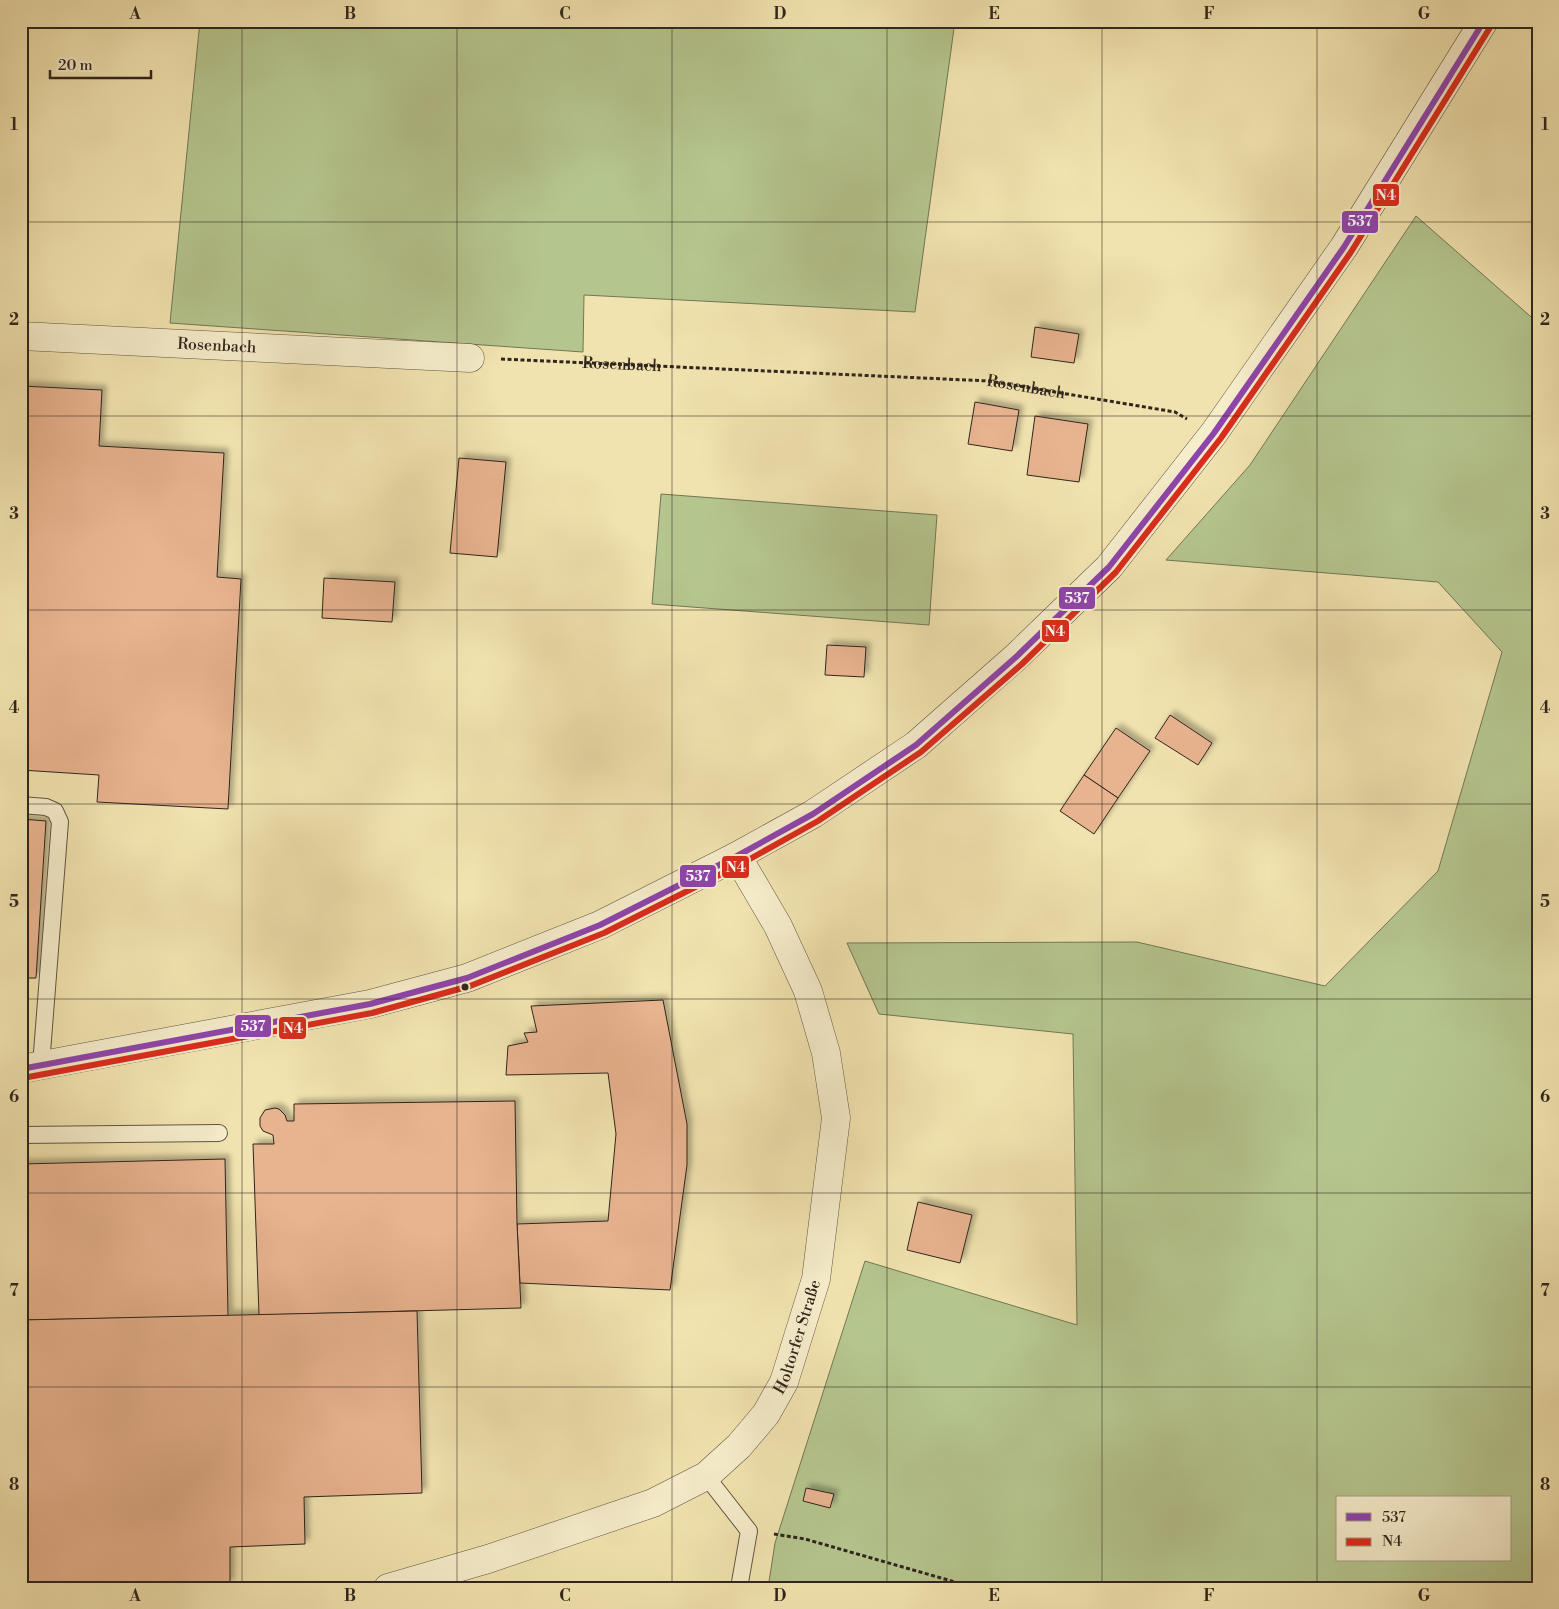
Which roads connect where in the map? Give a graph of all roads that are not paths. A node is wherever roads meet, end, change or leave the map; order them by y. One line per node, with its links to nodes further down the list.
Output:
1 (1484, 21): 5 (street)
2 (21, 336): 3 (street, Rosenbach)
3 (470, 358)
4 (21, 805): 6 (lane)
5 (737, 856): 6 (street); 9 (street, Holtorfer Straße)
6 (31, 1067)
7 (219, 1134): 8 (lane)
8 (21, 1135)
9 (706, 1476): 10 (street, Holtorfer Straße); 11 (lane)
10 (388, 1588)
11 (739, 1588)

